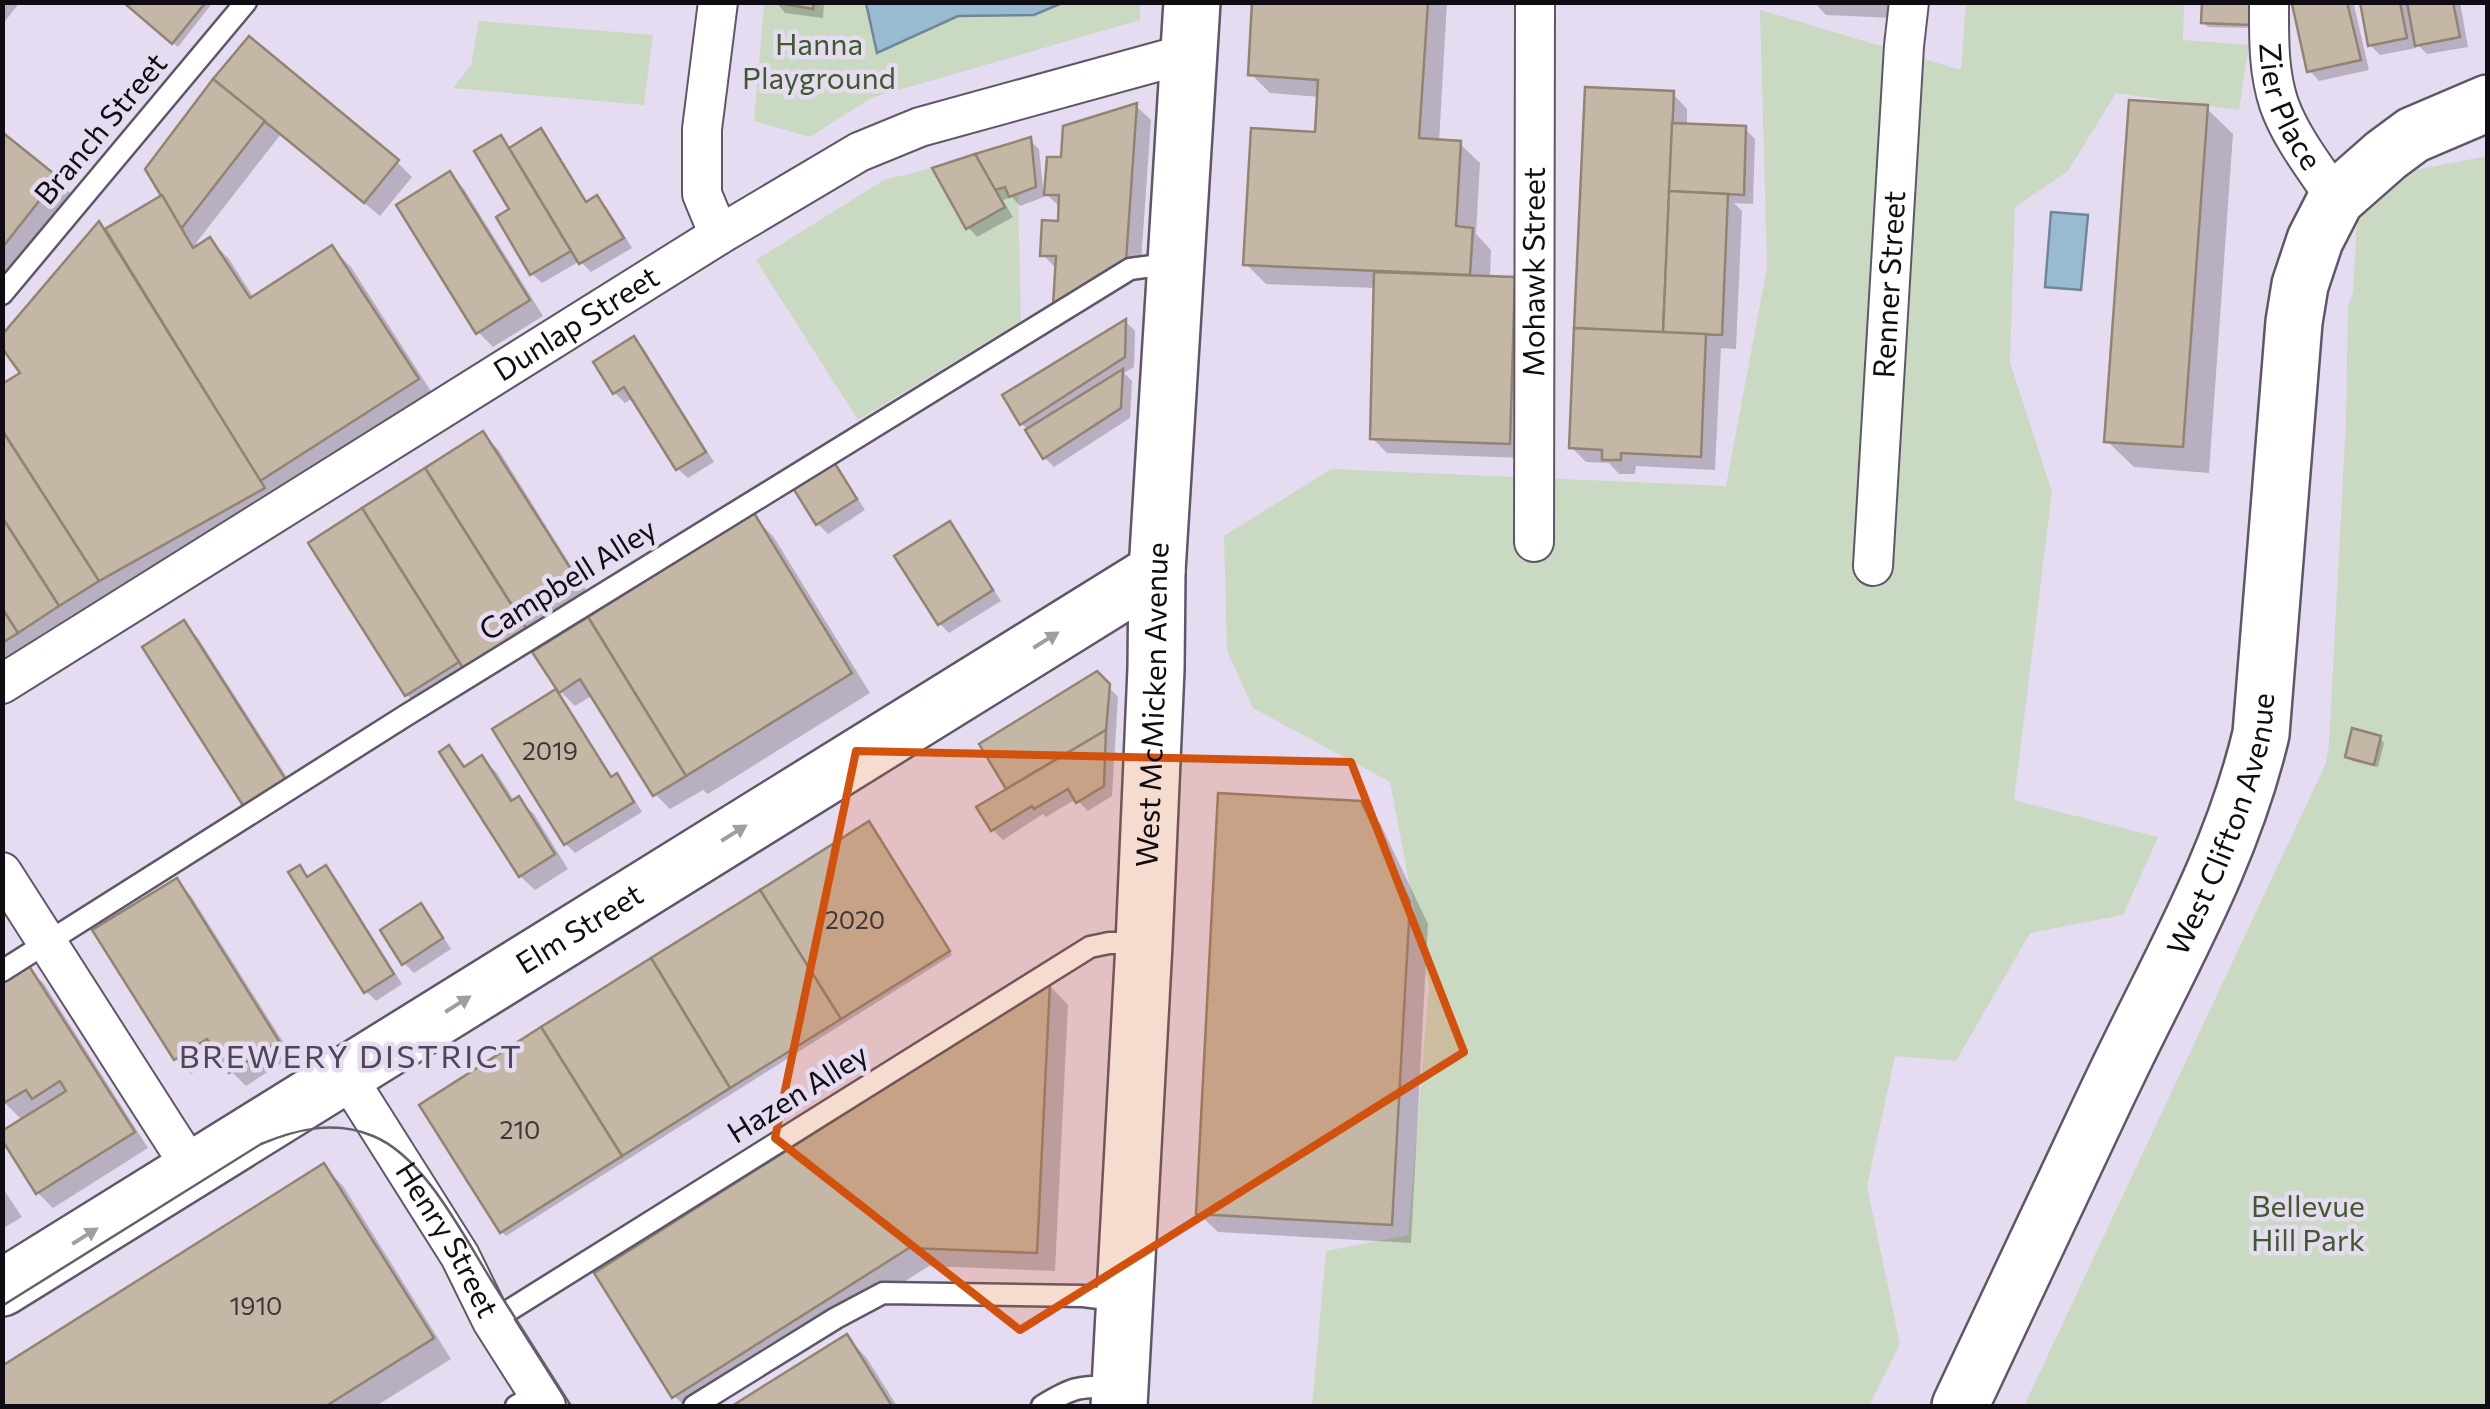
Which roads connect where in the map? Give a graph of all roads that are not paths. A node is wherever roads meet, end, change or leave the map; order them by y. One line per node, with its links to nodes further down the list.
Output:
1 (246, 2): 11 (lane, Branch Street)
2 (718, 2): 9 (street)
3 (1535, 2): 12 (street, Mohawk Street)
4 (1909, 2): 13 (street, Renner Street)
5 (2269, 2): 8 (street, Zier Place)
6 (1190, 28): 9 (street, Dunlap Street); 10 (street, West McMicken Avenue)
7 (2488, 103): 8 (street)
8 (2336, 199): 29 (street, West Clifton Avenue)
9 (719, 234): 15 (street, Dunlap Street)
10 (1175, 263): 14 (street, West McMicken Avenue); 17 (lane, Campbell Alley)
11 (2, 294)
12 (1534, 542)
13 (1873, 566)
14 (1156, 571): 18 (street, West McMicken Avenue); 20 (street, Elm Street, one-way to 14)
15 (2, 684)
16 (2, 872): 17 (street)
17 (48, 943): 19 (lane, Campbell Alley); 21 (street)
18 (1144, 944): 23 (street, West McMicken Avenue); 24 (lane, Hazen Alley)
19 (2, 971)
20 (345, 1074): 21 (street, Elm Street); 24 (street, Henry Street)
21 (192, 1169): 22 (street, Elm Street, one-way to 21)
22 (2, 1288)
23 (1124, 1301): 25 (street, West McMicken Avenue); 27 (lane)
24 (492, 1321): 26 (street, Henry Street)
25 (1120, 1396): 28 (lane)
26 (533, 1402)
27 (694, 1406)
28 (1042, 1406)
29 (1960, 1406)

